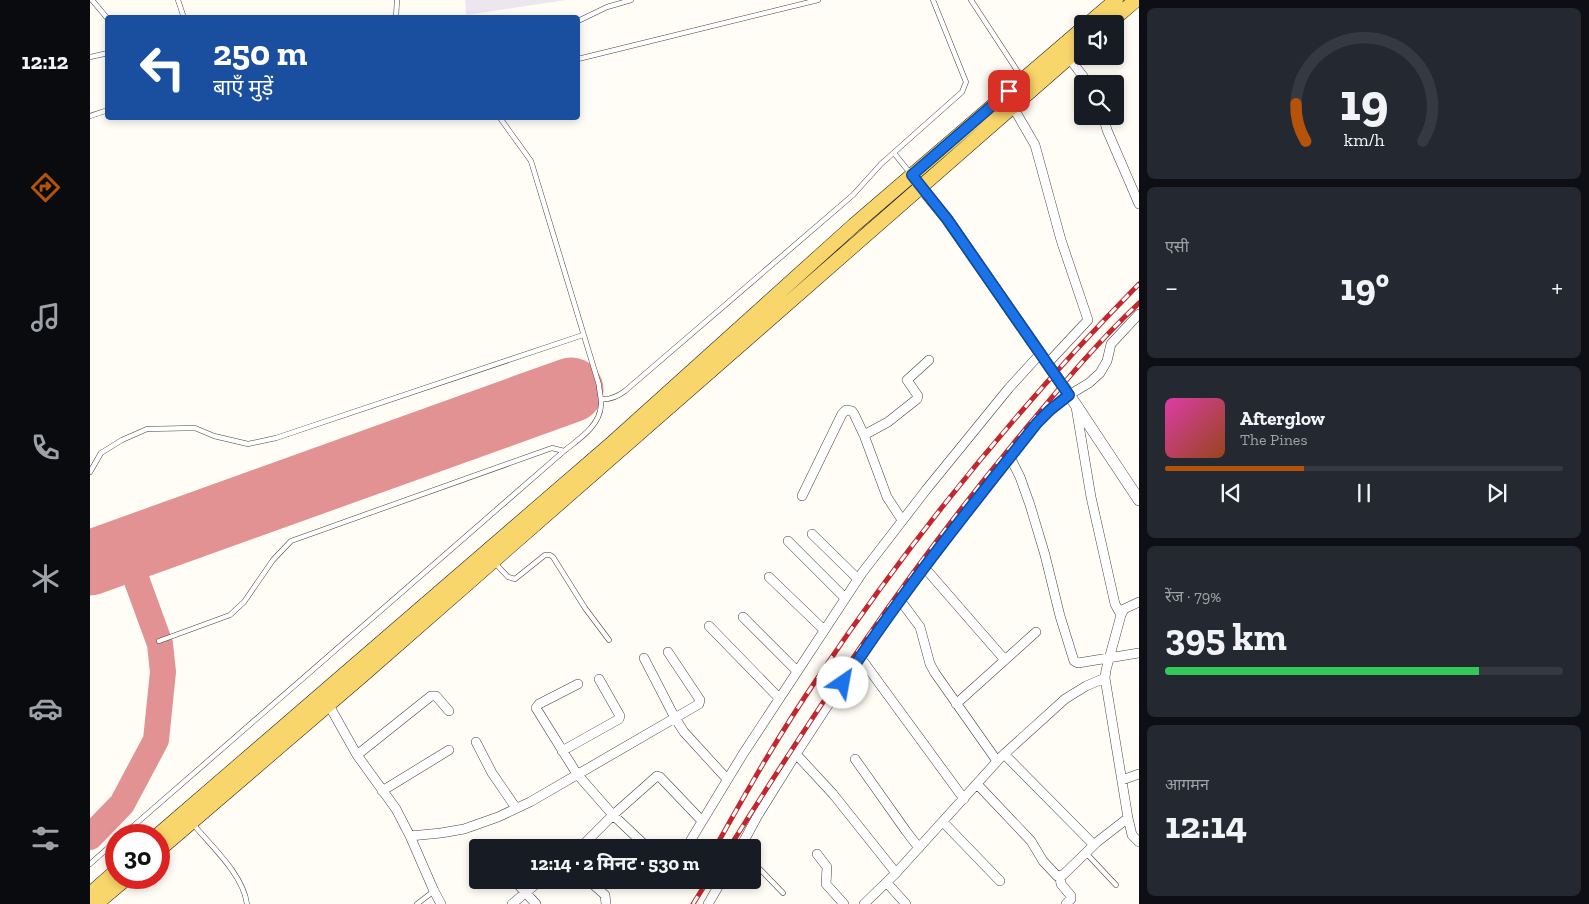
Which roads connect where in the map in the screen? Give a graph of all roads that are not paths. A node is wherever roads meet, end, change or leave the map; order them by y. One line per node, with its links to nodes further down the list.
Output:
1 (92, 0): 10 (lane)
2 (178, 0): 11 (lane)
3 (397, 0): 12 (lane)
4 (631, 0): 15 (lane)
5 (818, 0): 21 (lane)
6 (933, 0): 29 (lane)
7 (971, 0): 23 (lane)
8 (1116, 0): 13 (main road)
9 (1136, 0): 14 (main road)
10 (105, 15)
11 (183, 15)
12 (396, 15)
13 (1098, 15)
14 (1118, 15)
15 (580, 20)
16 (1074, 35): 23 (main road)
17 (1074, 53): 20 (main road)
18 (105, 54): 19 (lane)
19 (90, 57)
20 (1069, 58): 22 (street); 24 (main road)
21 (580, 59)
22 (1082, 75)
23 (1023, 80): 30 (main road)
24 (1013, 107): 31 (main road); 37 (street)
25 (105, 111): 26 (lane)
26 (90, 116)
27 (501, 120): 34 (lane)
28 (1106, 125): 32 (street)
29 (894, 153): 30 (lane); 39 (lane)
30 (912, 175): 31 (street); 75 (main road)
31 (921, 187): 35 (street); 50 (main road)
32 (1139, 204)
33 (1139, 314): 38 (street)
34 (583, 335): 39 (lane); 44 (lane)
35 (1040, 354): 37 (street); 47 (street)
36 (929, 360): 41 (street)
37 (1046, 364): 38 (street)
38 (1069, 395): 40 (street); 43 (street)
39 (601, 399): 42 (lane)
40 (1076, 405): 46 (street); 57 (street)
41 (864, 435): 45 (street); 47 (street)
42 (564, 451): 63 (lane); 99 (lane)
43 (1010, 457): 51 (street); 68 (street)
44 (90, 472)
45 (802, 496)
46 (1139, 500)
47 (902, 520): 53 (street)
48 (812, 534): 53 (street)
49 (788, 540): 54 (street)
50 (493, 561): 62 (lane); 75 (main road)
51 (924, 567): 55 (street); 69 (street)
52 (769, 577): 60 (street)
53 (858, 579): 54 (street)
54 (845, 598): 60 (street)
55 (900, 600): 66 (street); 76 (street)
56 (1139, 602): 57 (street)
57 (1121, 614): 68 (street)
58 (743, 616): 70 (street)
59 (709, 626): 74 (street)
60 (824, 630): 70 (street)
61 (1036, 632): 69 (street)
62 (609, 640)
63 (159, 641)
64 (668, 652): 78 (street)
65 (1139, 653): 68 (street)
66 (860, 657): 82 (street); 92 (street)
67 (644, 658): 78 (street)
68 (1109, 659): 71 (street)
69 (1005, 660): 76 (street)
70 (796, 671): 74 (street)
71 (1105, 678): 84 (street); 89 (street)
72 (599, 679): 81 (street)
73 (578, 684): 81 (street)
74 (779, 698): 88 (street)
75 (326, 699): 83 (street); 97 (main road); 100 (main road)
76 (956, 704): 84 (street)
77 (449, 711): 83 (street)
78 (675, 718): 86 (street); 88 (street)
79 (476, 742): 93 (street)
80 (449, 750): 91 (street)
81 (562, 751): 86 (street)
82 (796, 754): 105 (street); 115 (street)
83 (358, 755): 91 (street)
84 (1001, 758): 90 (street); 108 (street)
85 (855, 759): 109 (street)
86 (577, 774): 93 (street); 94 (street)
87 (1139, 774): 89 (street)
88 (727, 779): 96 (street)
89 (1122, 780): 95 (street)
90 (977, 784): 92 (street); 116 (street)
91 (382, 791): 101 (street)
92 (964, 799): 98 (street)
93 (516, 808): 101 (street)
94 (613, 815): 96 (street); 102 (street); 103 (street)
95 (1128, 818): 107 (street); 108 (street)
96 (702, 821): 104 (street)
97 (191, 822): 106 (main road); 131 (lane)
98 (943, 822): 109 (street); 118 (street)
99 (136, 824)
100 (170, 825)
101 (410, 836): 126 (street)
102 (589, 839)
103 (638, 839)
104 (691, 839)
105 (745, 839)
106 (170, 840)
107 (1139, 842)
108 (1094, 845): 111 (street)
109 (919, 848): 115 (street)
110 (105, 851): 113 (lane)
111 (1086, 853): 116 (street); 120 (lane)
112 (817, 854): 138 (street)
113 (90, 864)
114 (761, 870): 127 (lane)
115 (896, 873): 119 (street)
116 (1060, 876): 141 (street)
117 (105, 881): 128 (main road)
118 (1000, 881)
119 (886, 883): 139 (street); 140 (street)
120 (1116, 885)
121 (114, 889): 130 (main road)
122 (522, 889): 129 (street)
123 (531, 889): 129 (street)
124 (598, 889): 136 (street)
125 (717, 889): 137 (street)
126 (434, 891): 132 (lane); 133 (street)
127 (783, 893)
128 (90, 894)
129 (526, 894): 134 (street); 135 (street)
130 (96, 904)
131 (247, 904)
132 (417, 904)
133 (441, 904)
134 (512, 904)
135 (536, 904)
136 (606, 904)
137 (708, 904)
138 (844, 904)
139 (864, 904)
140 (906, 904)
141 (1066, 904)

